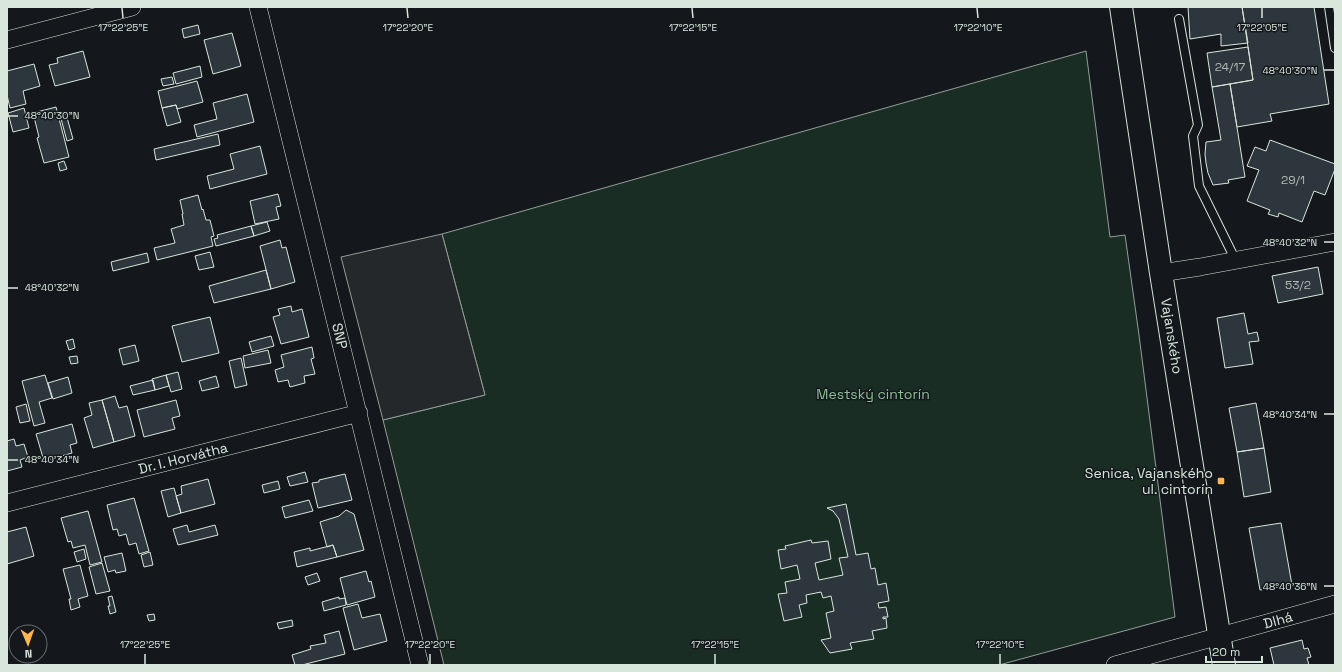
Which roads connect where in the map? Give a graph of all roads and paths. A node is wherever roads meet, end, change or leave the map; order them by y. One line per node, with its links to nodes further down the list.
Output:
1 (132, 7): 6 (street)
2 (258, 7): 11 (street, SNP)
3 (1329, 7): 7 (lane)
4 (1124, 10): 10 (main road, Vajanského)
5 (1179, 19): 9 (lane)
6 (7, 40)
7 (1335, 48)
8 (1335, 242): 9 (street)
9 (1236, 261): 10 (street)
10 (1161, 273): 14 (main road, Vajanského)
11 (359, 413): 12 (street, Dr. I. Horvátha); 15 (street, SNP)
12 (7, 503)
13 (1335, 604): 14 (street, Dlhá)
14 (1220, 635): 16 (street, Dlhá); 17 (main road, Vajanského)
15 (420, 665)
16 (1115, 665)
17 (1224, 665)

